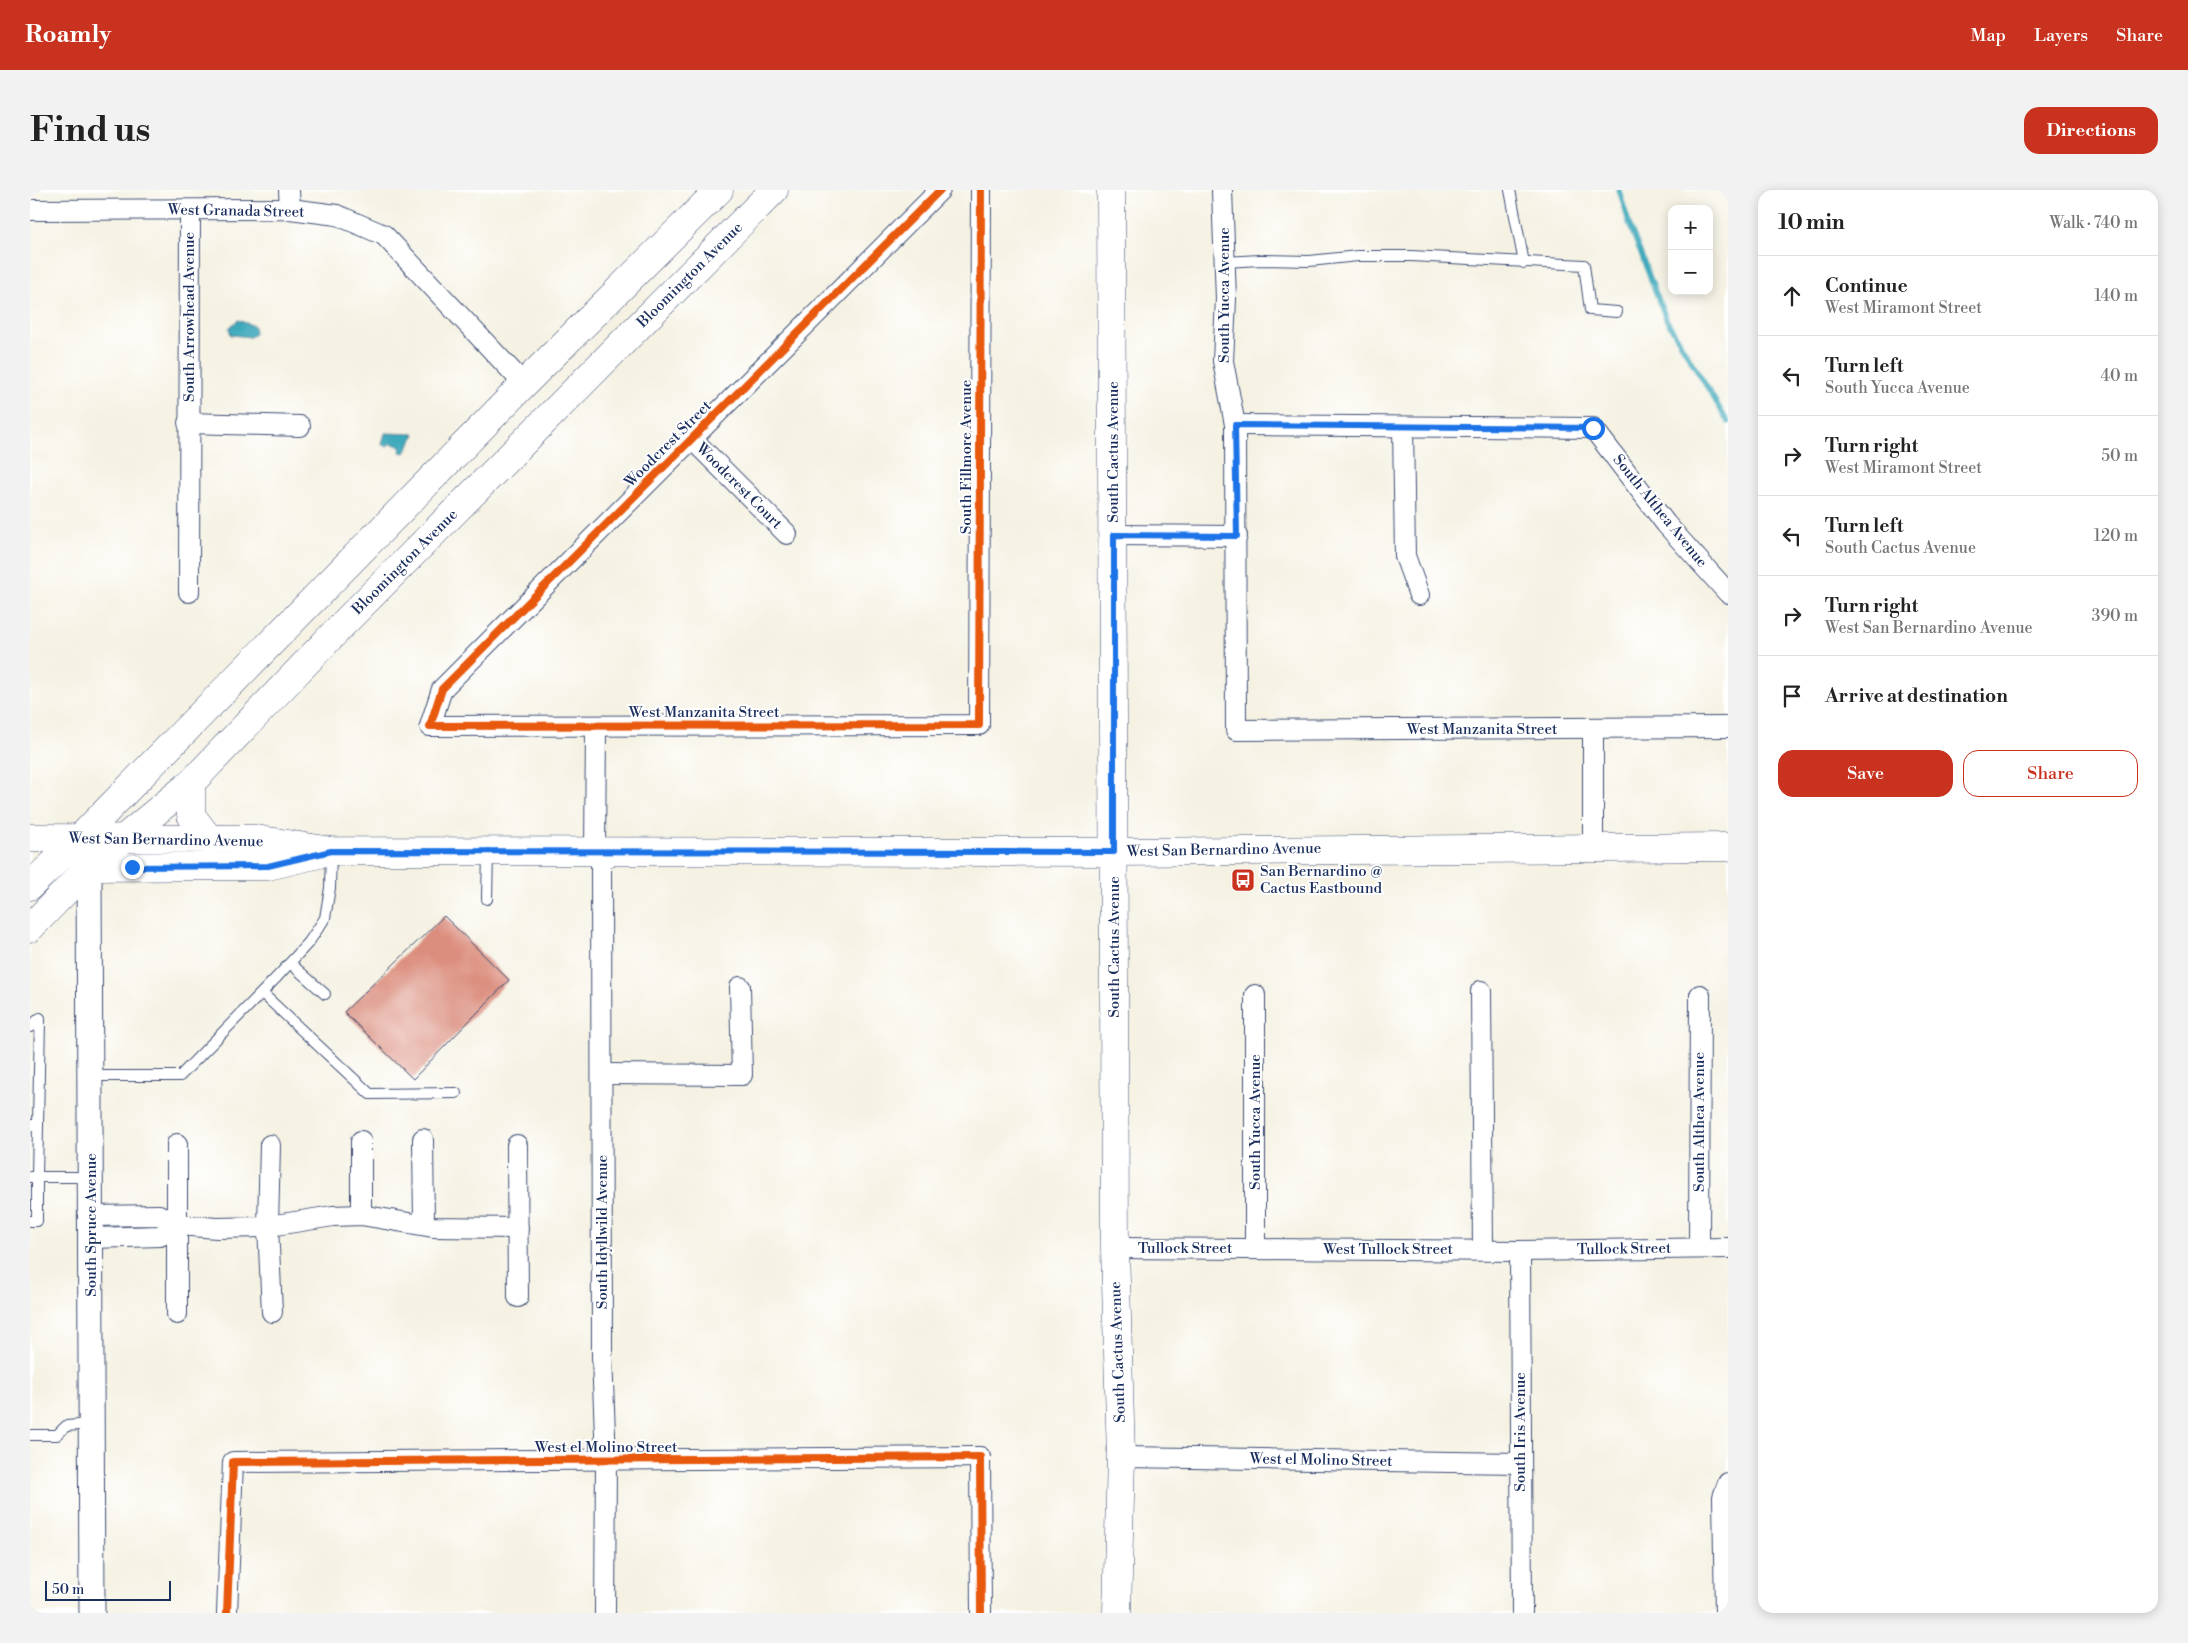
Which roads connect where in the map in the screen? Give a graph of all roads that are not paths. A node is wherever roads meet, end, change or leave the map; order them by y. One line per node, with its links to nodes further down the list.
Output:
1 (719, 190): 15 (main road)
2 (774, 190): 33 (main road, Bloomington Avenue)
3 (940, 190): 20 (street, Woodcrest Street)
4 (981, 190): 27 (street, South Fillmore Avenue)
5 (1111, 190): 22 (main road, South Cactus Avenue)
6 (1222, 190): 12 (street, South Yucca Avenue)
7 (1510, 190): 13 (lane)
8 (88, 199): 10 (street, West Granada Street); 11 (street, West Granada Street)
9 (290, 199): 11 (street, West Granada Street); 15 (street, West Granada Street)
10 (30, 210)
11 (190, 210): 16 (street, South Arrowhead Avenue)
12 (1224, 262): 13 (lane); 17 (street, South Yucca Avenue)
13 (1524, 263): 14 (lane)
14 (1618, 312)
15 (524, 384): 36 (main road)
16 (188, 423): 18 (street, South Arrowhead Avenue); 24 (street, South Arrowhead Avenue)
17 (1235, 425): 19 (street); 23 (street, South Yucca Avenue)
18 (300, 426)
19 (1403, 427): 25 (street, South Althea Avenue); 26 (street)
20 (692, 439): 21 (street, Woodcrest Court); 28 (street, Woodcrest Street)
21 (787, 534)
22 (1114, 535): 23 (street); 43 (main road, South Cactus Avenue)
23 (1237, 536): 32 (street, South Yucca Avenue)
24 (188, 592)
25 (1728, 593)
26 (1419, 595)
27 (979, 725): 29 (street, West Manzanita Street)
28 (430, 726): 29 (street, West Manzanita Street)
29 (596, 726): 42 (street, South Idyllwild Avenue)
30 (1728, 727): 31 (street, West Manzanita Street)
31 (1593, 728): 32 (street, West Manzanita Street); 38 (street)
32 (1236, 730)
33 (191, 783): 35 (main road, Bloomington Avenue); 37 (main road)
34 (30, 838): 36 (main road, West San Bernardino Avenue)
35 (126, 838): 36 (main road, West San Bernardino Avenue); 37 (main road, West San Bernardino Avenue); 45 (main road, Bloomington Avenue)
36 (79, 839): 44 (main road); 45 (street, South Spruce Avenue)
37 (210, 840): 40 (main road, West San Bernardino Avenue)
38 (1593, 847): 39 (main road, West San Bernardino Avenue); 43 (main road, West San Bernardino Avenue)
39 (1728, 847)
40 (331, 851): 41 (main road, West San Bernardino Avenue); 45 (main road, West San Bernardino Avenue); 49 (lane)
41 (488, 851): 42 (main road, West San Bernardino Avenue); 47 (lane)
42 (598, 851): 43 (main road, West San Bernardino Avenue); 57 (street, South Idyllwild Avenue)
43 (1114, 852): 75 (main road, South Cactus Avenue)
44 (40, 867): 45 (main road, West San Bernardino Avenue); 46 (main road)
45 (89, 867): 48 (main road, Bloomington Avenue); 58 (street, South Spruce Avenue)
46 (30, 886)
47 (487, 899)
48 (30, 928)
49 (290, 963): 52 (lane); 53 (lane)
50 (740, 987): 57 (street)
51 (1481, 991): 79 (street)
52 (262, 992): 58 (lane); 59 (lane)
53 (325, 994)
54 (1255, 995): 76 (street, South Yucca Avenue)
55 (1700, 995): 77 (street, South Althea Avenue)
56 (30, 1027): 60 (lane)
57 (602, 1074): 87 (street, South Idyllwild Avenue)
58 (90, 1076): 67 (street, South Spruce Avenue)
59 (456, 1093)
60 (34, 1125): 66 (lane)
61 (423, 1140): 70 (street)
62 (361, 1141): 68 (street)
63 (177, 1144): 71 (street)
64 (270, 1145): 72 (street)
65 (517, 1145): 74 (street)
66 (34, 1177): 67 (lane); 69 (lane)
67 (91, 1177): 73 (street, South Spruce Avenue)
68 (361, 1215): 70 (street); 72 (street)
69 (30, 1221)
70 (424, 1225): 74 (street)
71 (178, 1226): 72 (street); 73 (street); 83 (street)
72 (268, 1226): 82 (street)
73 (91, 1227): 84 (street, South Spruce Avenue)
74 (518, 1228): 81 (street)
75 (1115, 1248): 76 (street, Tullock Street); 86 (main road, South Cactus Avenue)
76 (1255, 1248): 79 (street, West Tullock Street)
77 (1699, 1248): 78 (street, Tullock Street); 80 (street, Tullock Street)
78 (1728, 1248)
79 (1483, 1250): 80 (street, West Tullock Street)
80 (1520, 1251): 88 (street, South Iris Avenue)
81 (518, 1297)
82 (272, 1312)
83 (177, 1314)
84 (92, 1424): 85 (lane); 90 (street, South Spruce Avenue)
85 (30, 1435)
86 (1122, 1457): 88 (street, West el Molino Street); 94 (main road, South Cactus Avenue)
87 (606, 1461): 91 (street, West el Molino Street); 92 (street, South Idyllwild Avenue); 93 (street, West el Molino Street)
88 (1520, 1463): 95 (street, South Iris Avenue)
89 (1728, 1482): 96 (street)
90 (92, 1613)
91 (227, 1613)
92 (605, 1613)
93 (981, 1613)
94 (1118, 1613)
95 (1522, 1613)
96 (1725, 1613)

